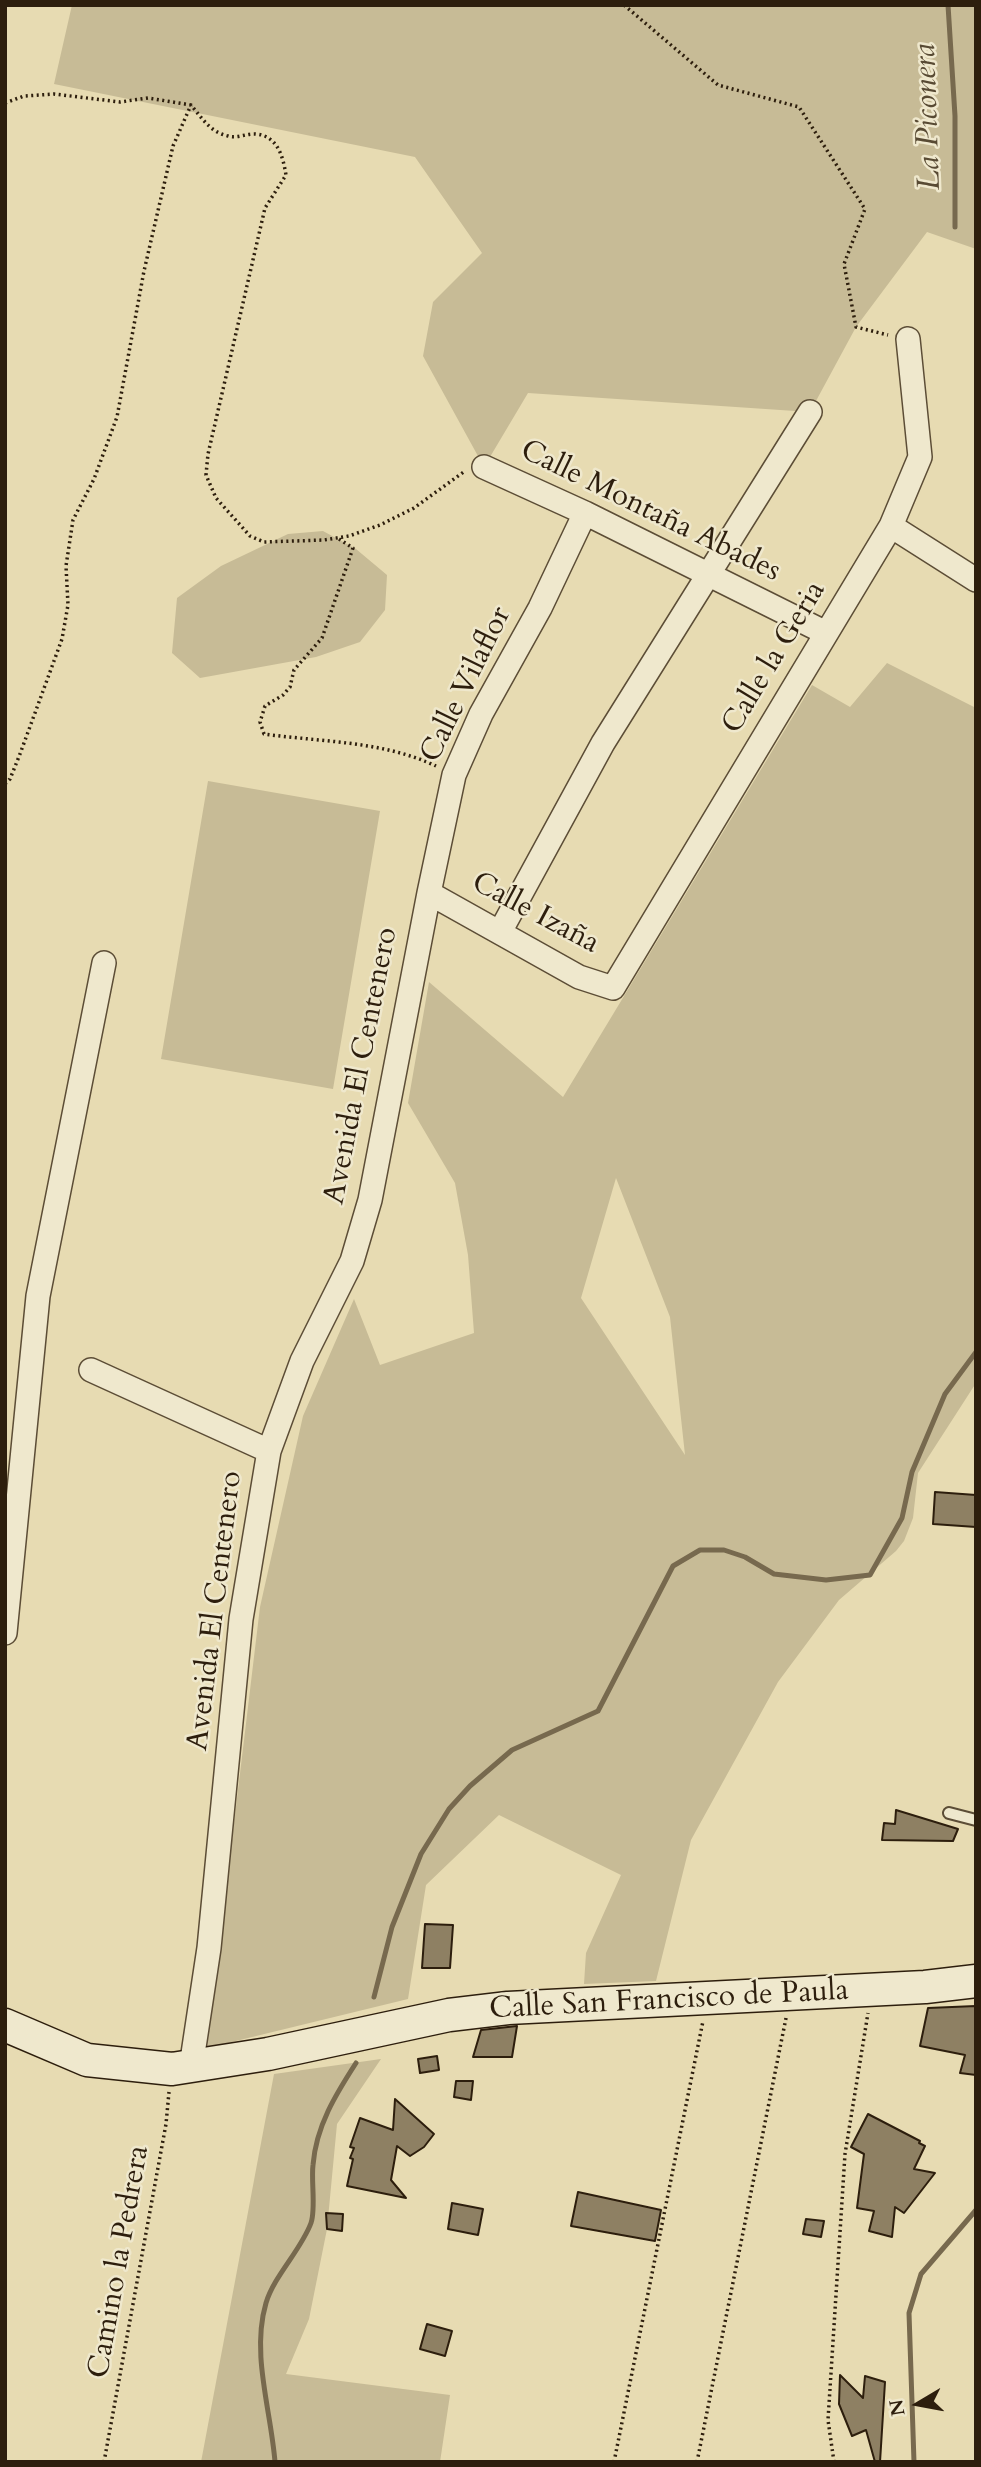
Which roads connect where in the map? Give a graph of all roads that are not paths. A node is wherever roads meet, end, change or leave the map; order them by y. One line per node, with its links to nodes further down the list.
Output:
1 (908, 339): 5 (street, Calle la Geria)
2 (810, 412): 6 (street)
3 (484, 467): 4 (street, Calle Montaña Abades)
4 (584, 513): 6 (street, Calle Montaña Abades); 9 (street, Calle Vilaflor)
5 (891, 526): 7 (street); 8 (street, Calle la Geria)
6 (709, 576): 8 (street, Calle Montaña Abades); 10 (street)
7 (976, 580)
8 (826, 633): 12 (street, Calle la Geria)
9 (429, 892): 10 (street, Calle Izaña); 14 (street, Avenida El Centenero)
10 (500, 932): 12 (street, Calle Izaña)
11 (104, 963): 15 (street)
12 (613, 988)
13 (91, 1370): 14 (street)
14 (269, 1451): 20 (street, Avenida El Centenero)
15 (5, 1633)
16 (949, 1813): 17 (lane)
17 (976, 1820)
18 (976, 1981): 20 (main road, Calle San Francisco de Paula)
19 (5, 2025): 20 (main road, Calle San Francisco de Paula)
20 (181, 2068)

